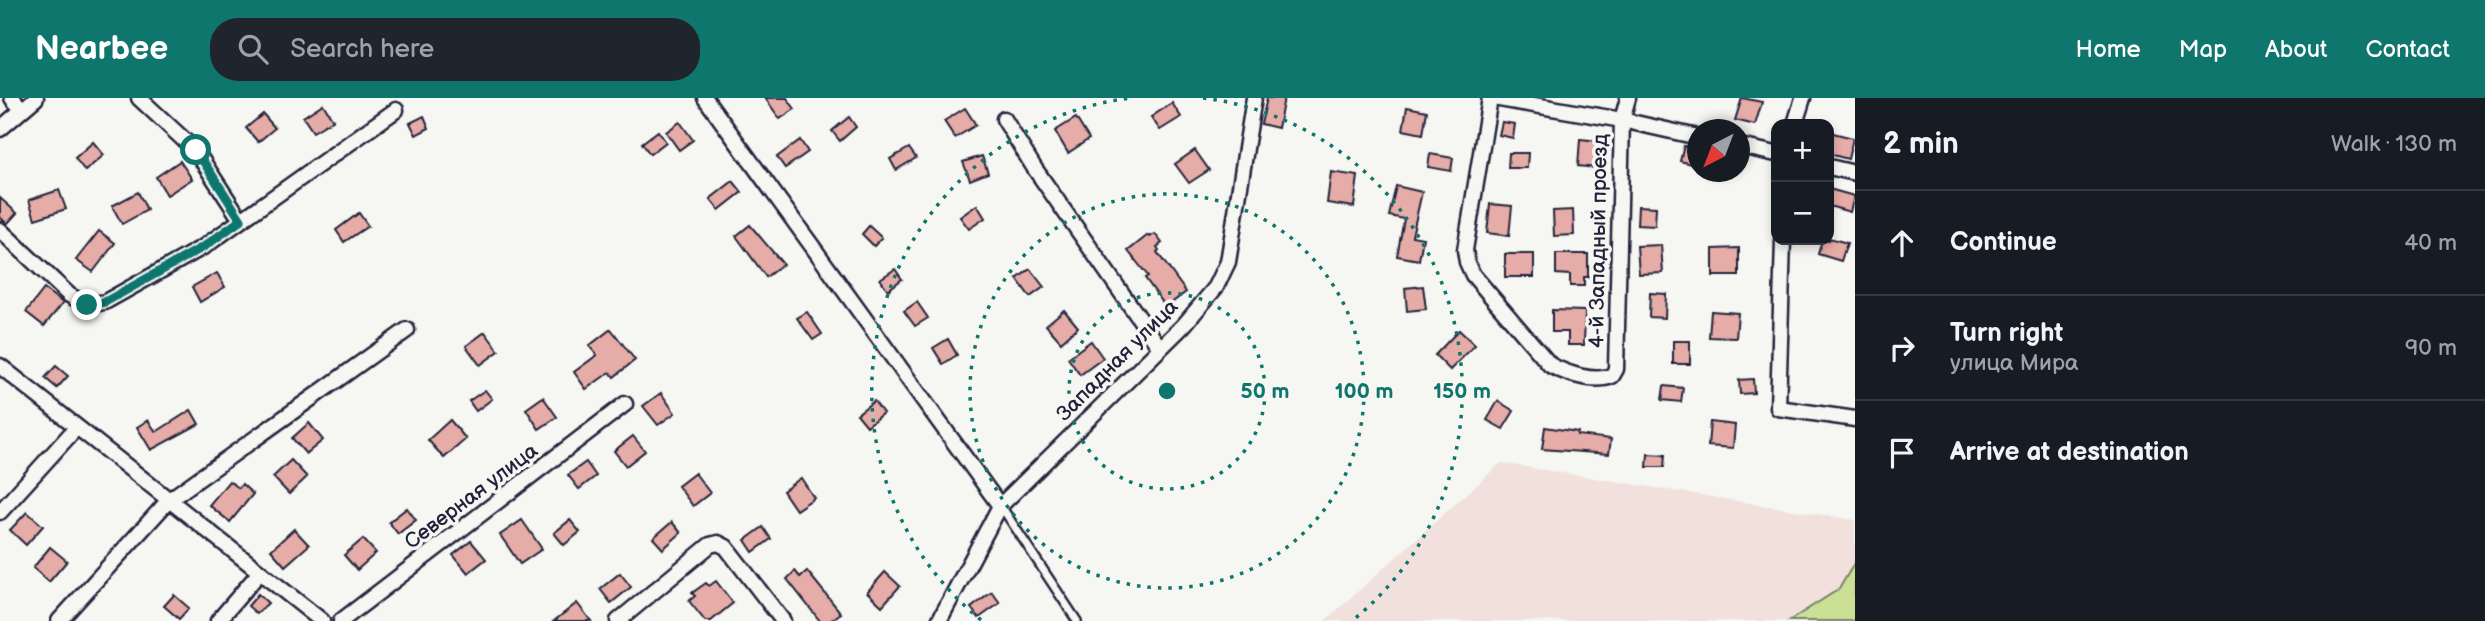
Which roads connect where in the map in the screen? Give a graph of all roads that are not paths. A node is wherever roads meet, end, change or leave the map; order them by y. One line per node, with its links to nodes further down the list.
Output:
1 (12, 98): 9 (street)
2 (36, 98): 9 (street)
3 (139, 98): 20 (street)
4 (705, 98): 30 (street)
5 (1254, 98): 24 (street, Западная улица)
6 (1492, 98): 13 (street); 13 (street, 4-й Западный проезд)
7 (1628, 98): 13 (street)
8 (1803, 98): 12 (street)
9 (22, 109): 14 (street)
10 (396, 110): 20 (street)
11 (1004, 119): 24 (street)
12 (1797, 119)
13 (1622, 120): 15 (street)
14 (0, 129)
15 (1687, 135)
16 (1750, 148): 17 (street)
17 (1771, 153)
18 (1834, 168): 19 (street)
19 (1855, 173)
20 (241, 220): 21 (street)
21 (0, 230)
22 (1783, 245): 27 (street)
23 (407, 330): 29 (street)
24 (1160, 348): 30 (street, Западная улица)
25 (0, 366): 28 (street)
26 (625, 404): 36 (street, Северная улица)
27 (1855, 419)
28 (76, 428): 29 (street); 31 (street)
29 (169, 500): 32 (street); 33 (street)
30 (1000, 506): 39 (street, Западная улица); 40 (lane)
31 (0, 512)
32 (260, 572): 34 (street); 35 (street)
33 (59, 621)
34 (218, 621)
35 (322, 621)
36 (341, 621)
37 (618, 621): 38 (street)
38 (783, 621)
39 (939, 621)
40 (1077, 621)

